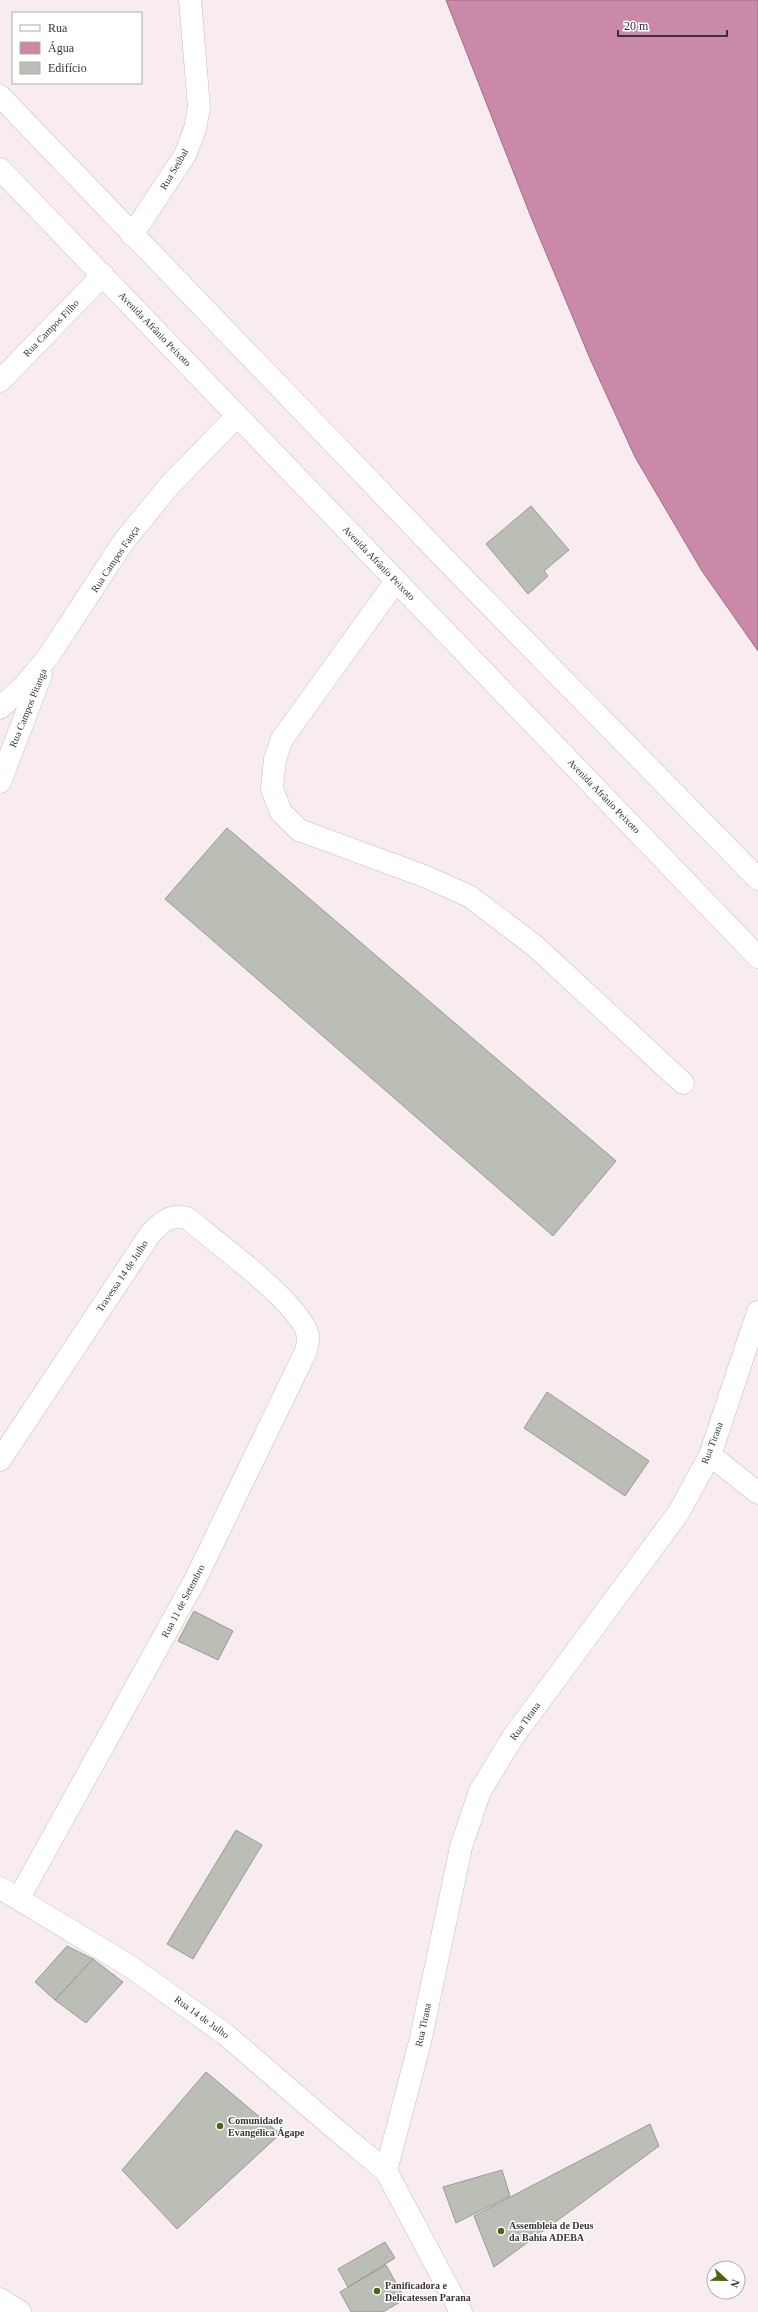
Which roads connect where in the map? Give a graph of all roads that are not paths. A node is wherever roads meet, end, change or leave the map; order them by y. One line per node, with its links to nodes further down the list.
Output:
1 (190, 0): 4 (street, Rua Seúbal)
2 (0, 96): 4 (street)
3 (0, 169): 5 (street, Avenida Afrânio Peixoto)
4 (132, 235): 12 (street)
5 (102, 275): 6 (street, Rua Campos Filho); 7 (street, Avenida Afrânio Peixoto)
6 (0, 381)
7 (237, 416): 8 (street, Avenida Afrânio Peixoto); 9 (street, Rua Campos Fança)
8 (396, 581): 13 (street, Avenida Afrânio Peixoto); 14 (street)
9 (48, 658): 10 (street, Rua Campos Fança); 11 (street, Rua Campos Pitanga)
10 (0, 708)
11 (0, 782)
12 (758, 879)
13 (758, 957)
14 (683, 1083)
15 (284, 1299): 18 (street, Travessa 14 de Julho); 21 (street, Rua 11 de Setembro)
16 (758, 1312): 17 (street, Rua Tirana)
17 (710, 1455): 19 (street); 22 (street, Rua Tirana)
18 (0, 1460)
19 (758, 1493)
20 (0, 1888): 21 (street, Rua 14 de Julho)
21 (19, 1898): 22 (street, Rua 14 de Julho)
22 (386, 2171): 25 (street)
23 (0, 2299): 24 (street)
24 (20, 2312)
25 (461, 2312)

